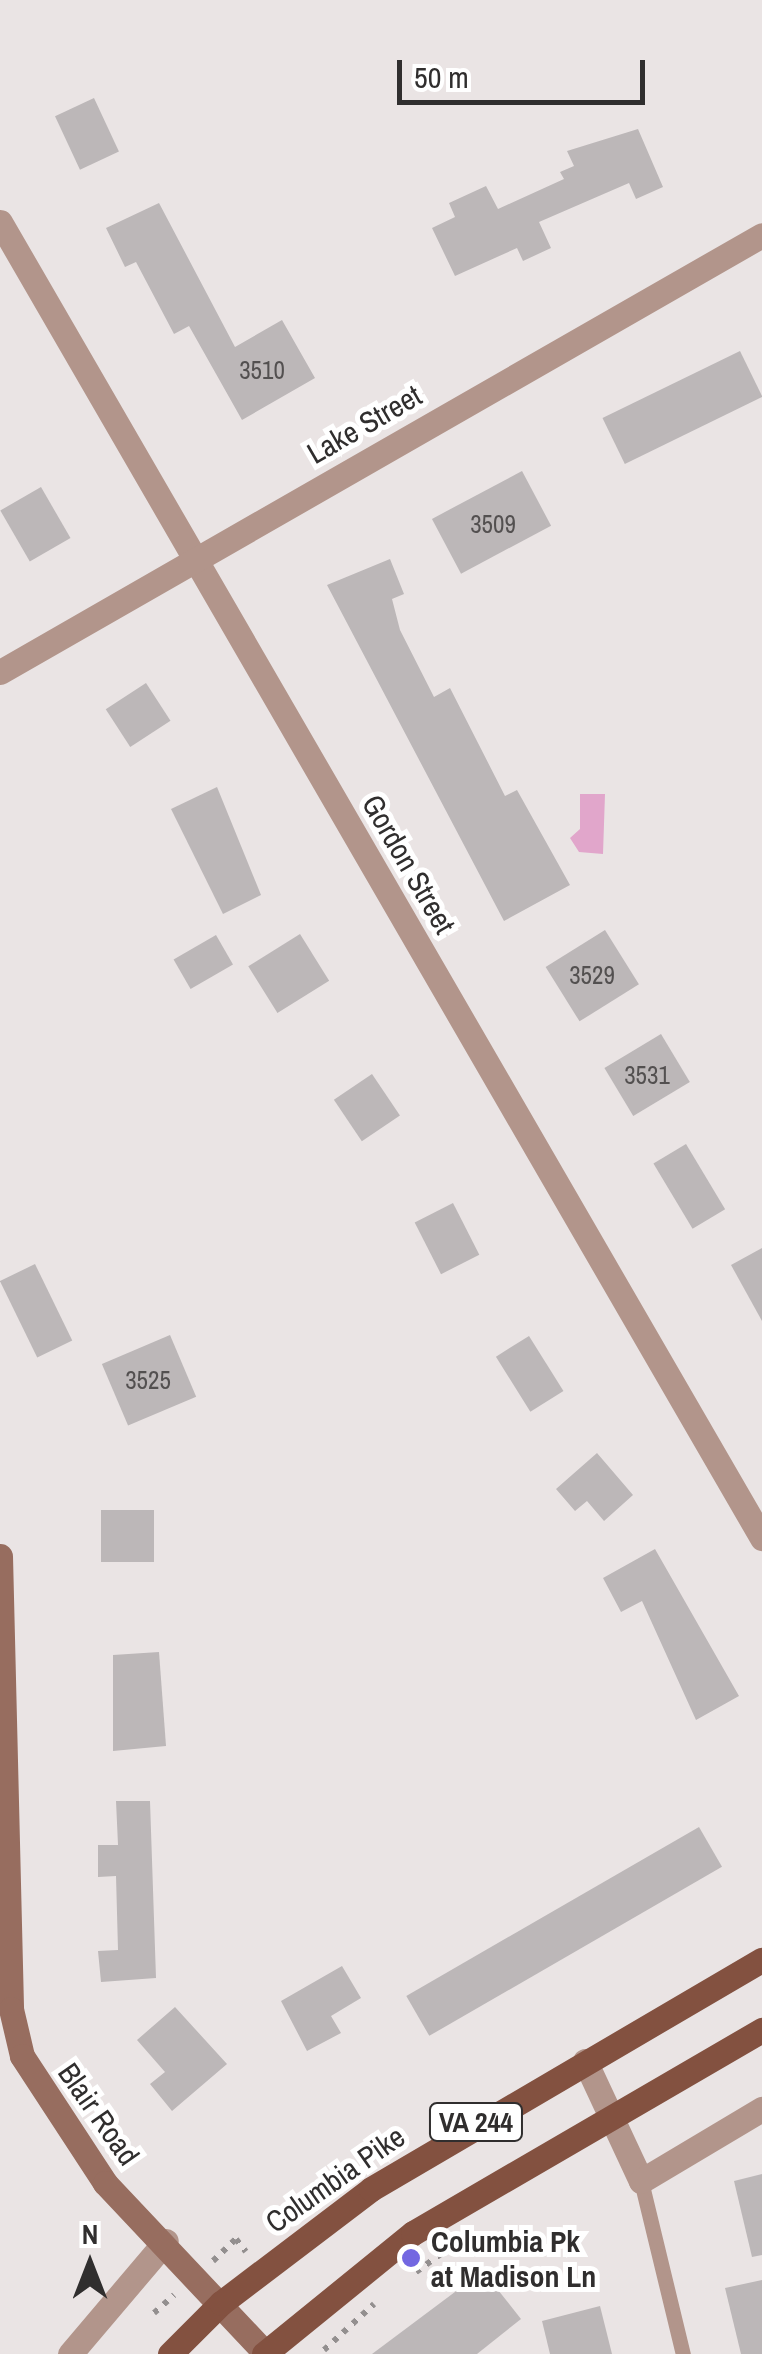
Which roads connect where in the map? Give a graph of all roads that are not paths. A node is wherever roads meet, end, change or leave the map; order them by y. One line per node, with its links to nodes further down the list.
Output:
1 (0, 222): 3 (street, Gordon Street)
2 (762, 234): 3 (street, Lake Street)
3 (195, 559): 4 (street, Lake Street); 5 (street, Gordon Street)
4 (0, 672)
5 (762, 1538)
6 (0, 1556): 7 (street, Blair Road)
7 (4, 1882): 14 (street, Blair Road)
8 (762, 1960): 10 (main road, Columbia Pike / VA 244)
9 (762, 2030): 12 (main road, VA 244)
10 (585, 2061): 12 (street); 15 (main road, Columbia Pike / VA 244)
11 (762, 2109): 13 (street)
12 (611, 2117): 13 (street); 18 (main road, VA 244)
13 (641, 2181): 19 (lane)
14 (166, 2240): 15 (street, Blair Road); 17 (street)
15 (221, 2303): 16 (main road, Columbia Pike / VA 244); 18 (street, Blair Road)
16 (176, 2347)
17 (70, 2354)
18 (265, 2354)
19 (683, 2354)

